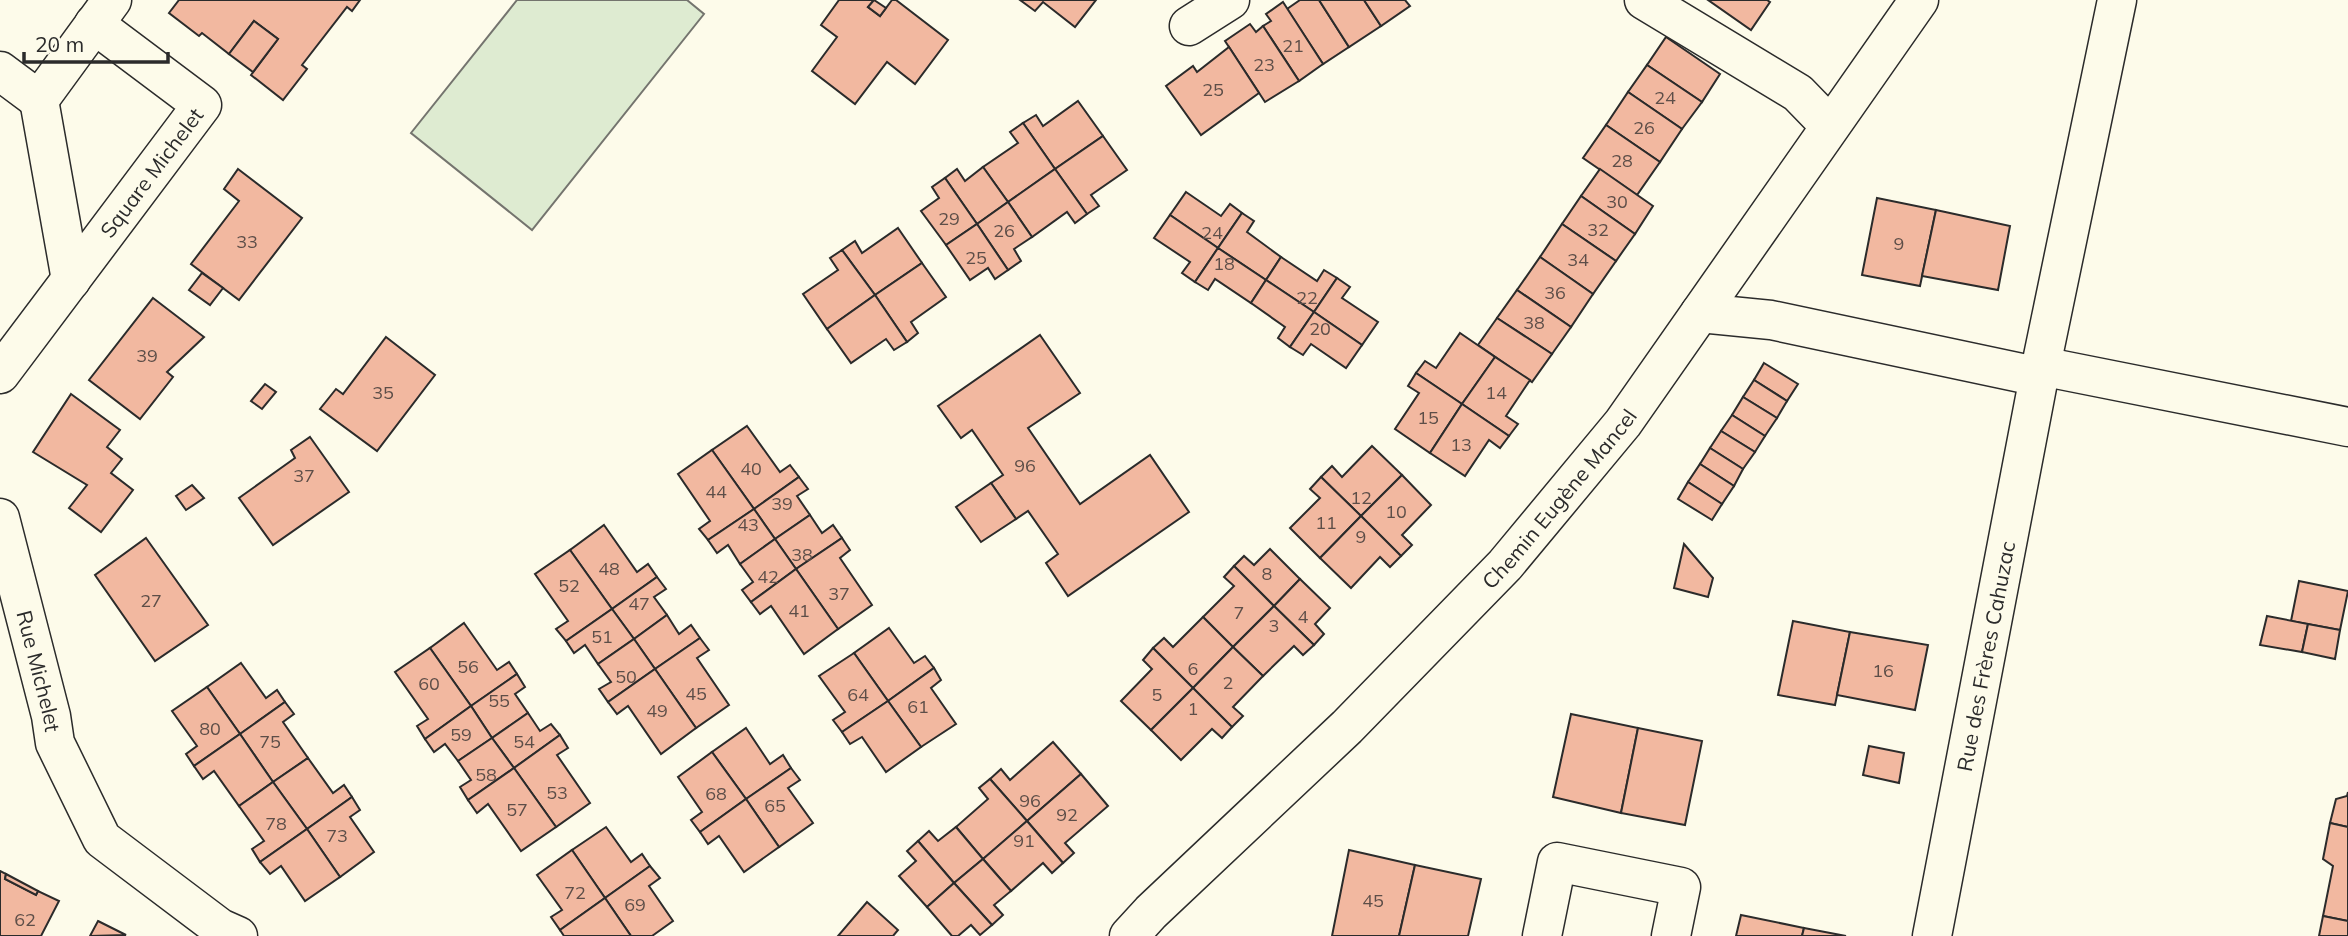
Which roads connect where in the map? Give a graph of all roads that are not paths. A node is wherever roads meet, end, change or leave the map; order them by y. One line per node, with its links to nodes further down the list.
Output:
1 (1230, 0): 6 (street)
2 (1644, 0): 9 (street)
3 (1919, 0): 9 (street, Chemin Eugène Mancel)
4 (2117, 0): 12 (street, Rue des Frères Cahuzac)
5 (103, 12): 8 (street, Square Michelet); 10 (street, Square Michelet)
6 (1189, 26)
7 (0, 71): 8 (street)
8 (39, 100): 10 (street, Square Michelet)
9 (1830, 126): 11 (street, Chemin Eugène Mancel)
10 (71, 280): 13 (street, Square Michelet)
11 (1700, 313): 12 (street); 17 (street, Chemin Eugène Mancel)
12 (2040, 372): 14 (street); 20 (street, Rue des Frères Cahuzac)
13 (0, 374)
14 (2348, 427)
15 (0, 518): 16 (street, Rue Michelet)
16 (238, 936)
17 (1129, 936)
18 (1542, 936): 19 (street)
19 (1671, 936)
20 (1932, 936)

